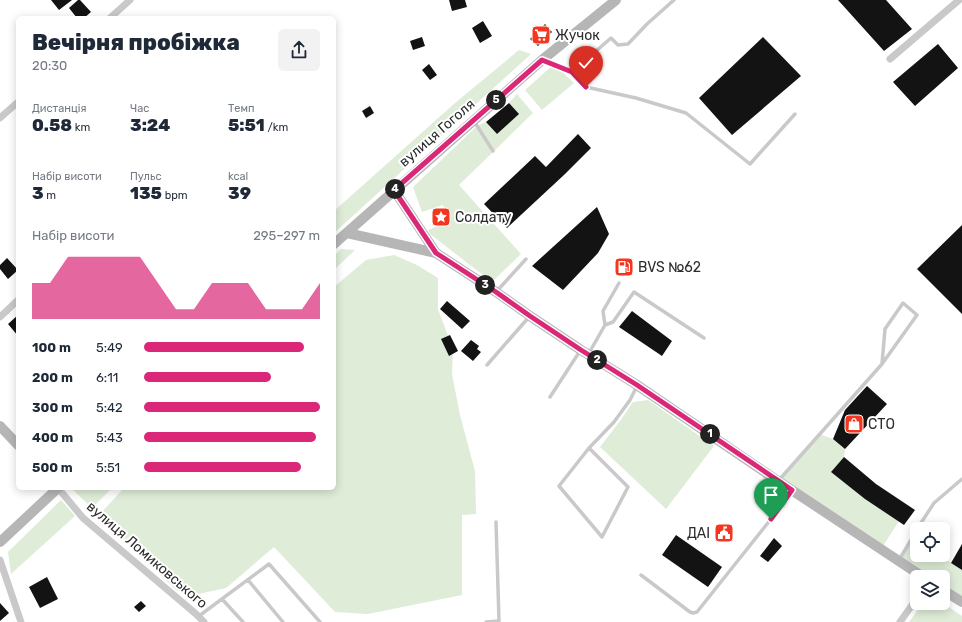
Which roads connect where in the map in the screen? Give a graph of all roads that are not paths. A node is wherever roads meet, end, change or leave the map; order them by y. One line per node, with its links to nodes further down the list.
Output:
1 (130, 0): 5 (street)
2 (616, 0): 7 (street, вулиця Гоголя)
3 (674, 0): 8 (lane)
4 (959, 0): 6 (street)
5 (112, 16)
6 (890, 59)
7 (542, 60): 8 (lane); 12 (street, вулиця Гоголя)
8 (572, 72): 10 (lane)
9 (16, 104): 11 (street)
10 (795, 114)
11 (0, 118)
12 (473, 120): 13 (lane); 14 (street, вулиця Гоголя)
13 (493, 151)
14 (394, 190): 15 (street, вулиця Гоголя); 17 (street)
15 (346, 233): 16 (street, вулиця Гоголя); 17 (street)
16 (336, 242)
17 (436, 253): 20 (street)
18 (526, 259): 20 (lane)
19 (620, 283): 24 (lane)
20 (496, 292): 22 (street)
21 (16, 302): 23 (street)
22 (530, 316): 26 (street); 28 (lane)
23 (0, 317)
24 (605, 325): 25 (lane); 26 (lane)
25 (704, 338)
26 (584, 352): 29 (street); 30 (lane)
27 (882, 364): 27 (lane); 35 (lane)
28 (487, 366)
29 (637, 385): 33 (lane); 35 (street)
30 (550, 397)
31 (0, 426): 32 (street)
32 (16, 443)
33 (589, 448): 33 (lane)
34 (962, 479): 40 (lane)
35 (778, 481): 38 (street)
36 (56, 490): 42 (street)
37 (60, 490): 52 (street, вулиця Ломиковського)
38 (792, 490): 44 (street); 46 (lane)
39 (496, 522): 57 (lane)
40 (922, 522)
41 (910, 541): 44 (lane)
42 (0, 542)
43 (0, 560): 53 (street)
44 (898, 561): 45 (street)
45 (912, 570)
46 (640, 575)
47 (248, 580): 49 (lane); 55 (lane); 56 (lane)
48 (950, 594): 50 (street)
49 (222, 599): 52 (lane); 54 (lane)
50 (962, 602)
51 (910, 608): 58 (street)
52 (201, 619)
53 (21, 622)
54 (243, 622)
55 (283, 622)
56 (320, 622)
57 (486, 622)
58 (900, 622)

